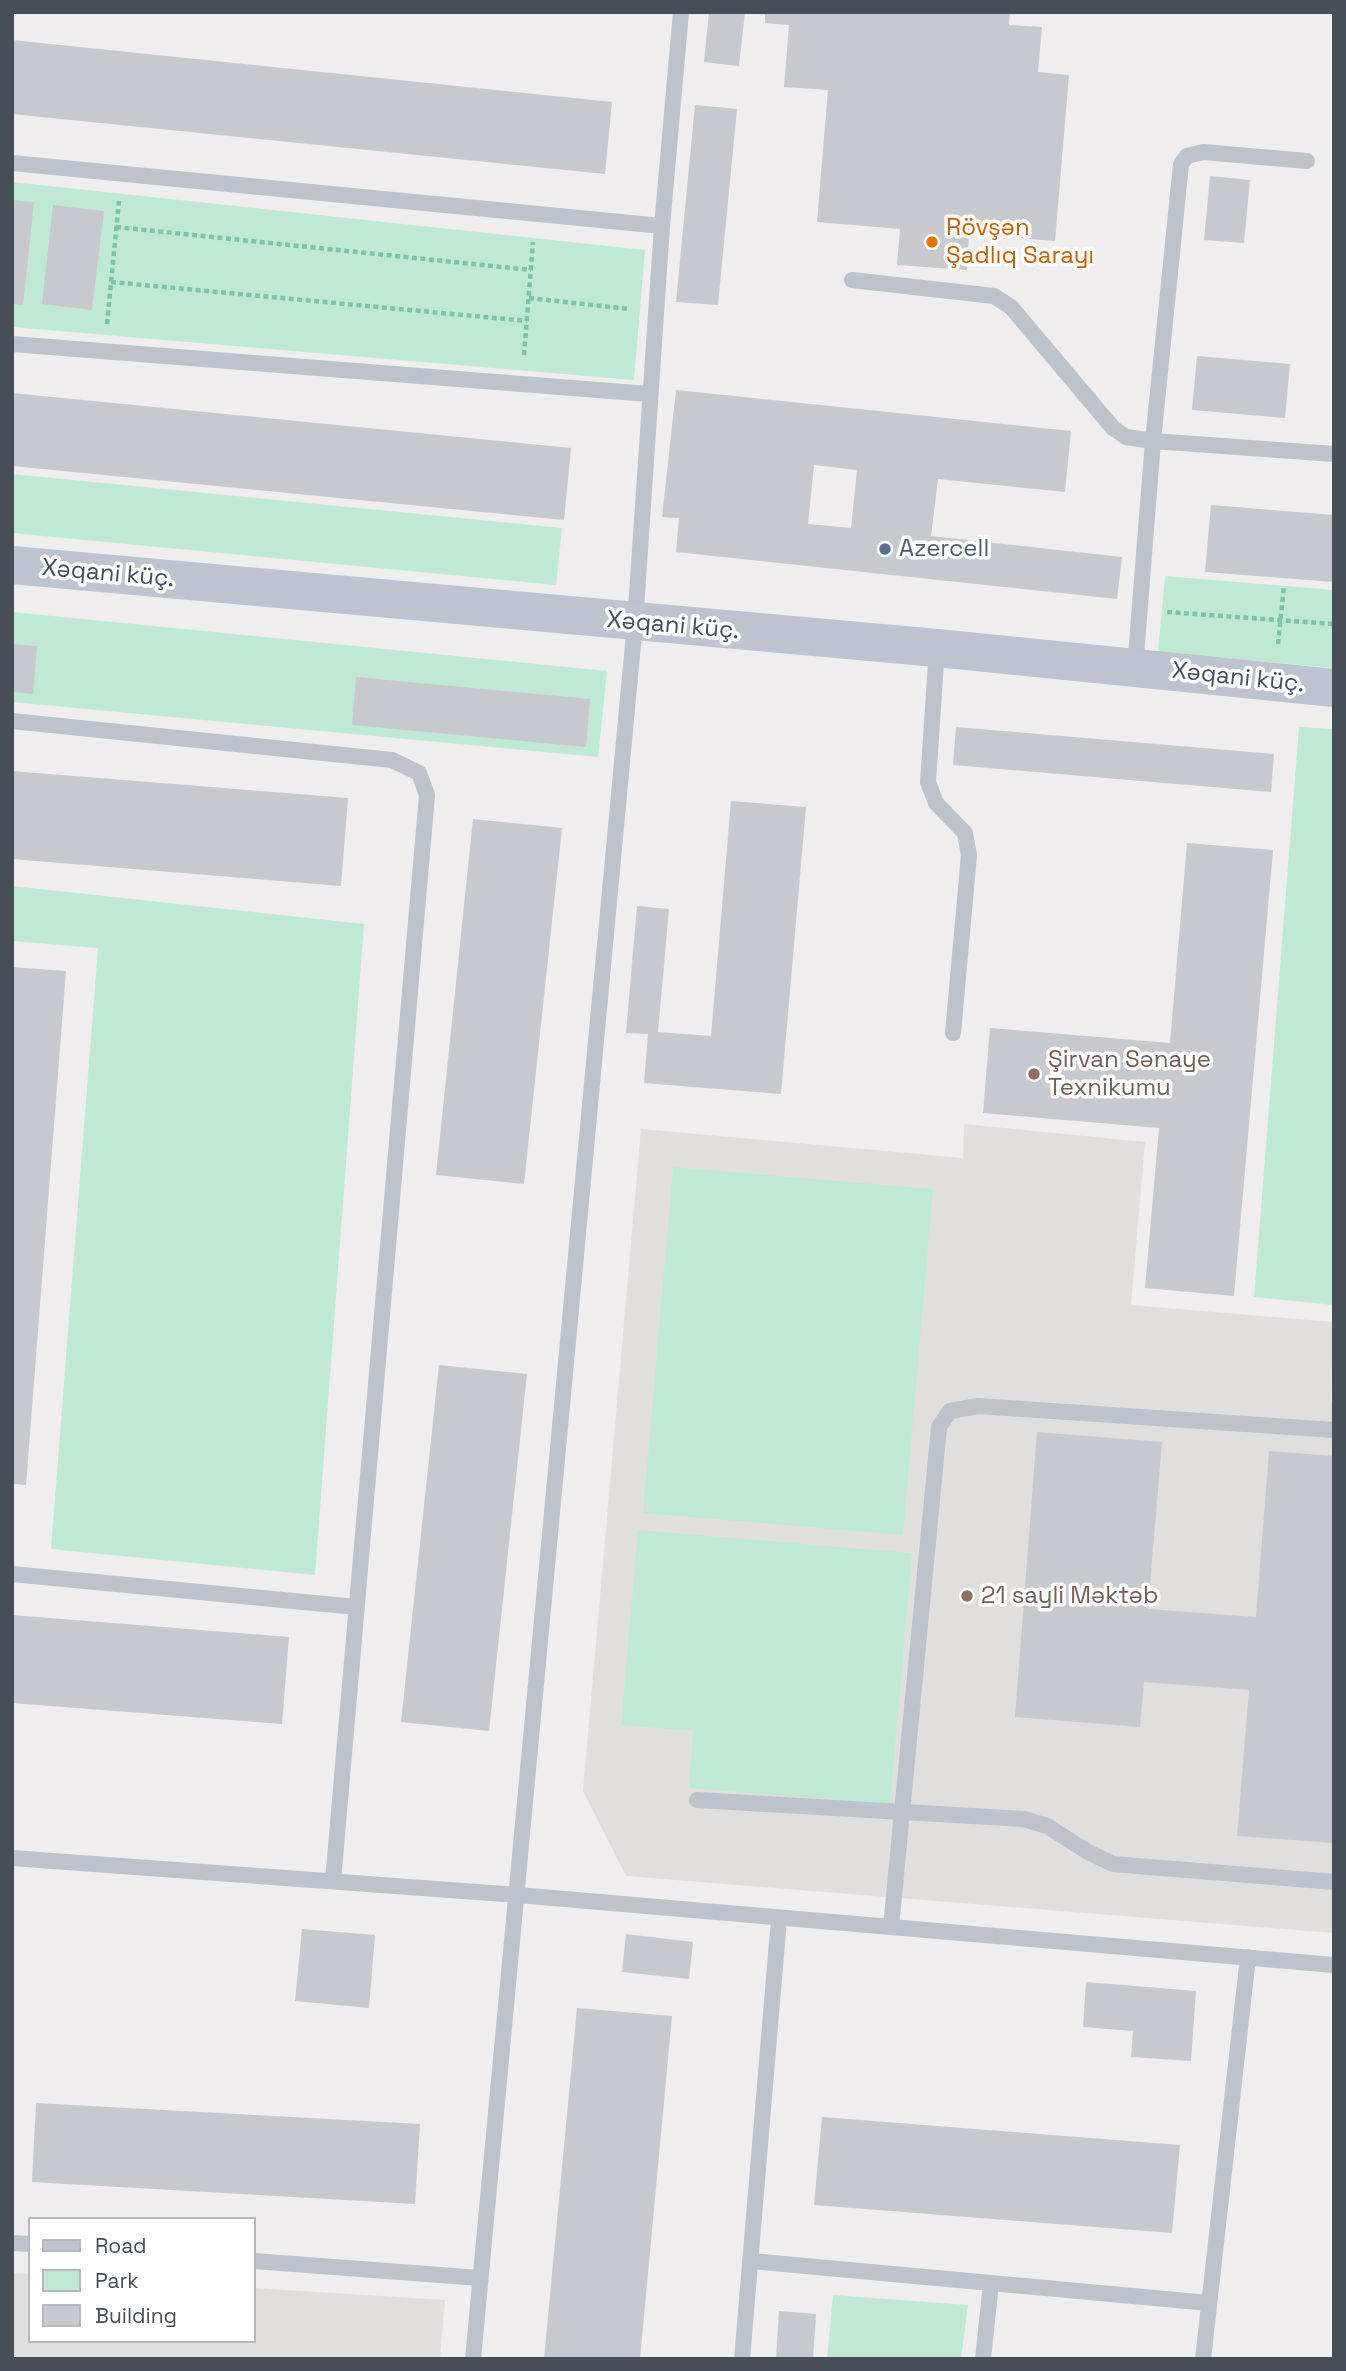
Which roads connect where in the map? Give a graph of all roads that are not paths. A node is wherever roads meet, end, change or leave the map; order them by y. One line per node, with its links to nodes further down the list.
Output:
1 (681, 12): 4 (lane)
2 (1307, 161): 8 (lane)
3 (12, 163): 4 (lane)
4 (662, 226): 7 (lane)
5 (852, 280): 8 (lane)
6 (12, 344): 7 (lane)
7 (649, 394): 11 (lane)
8 (1153, 441): 9 (lane); 13 (lane)
9 (1334, 454)
10 (12, 565): 11 (street, Xəqani küç.)
11 (635, 623): 12 (street, Xəqani küç.); 25 (lane)
12 (937, 648): 13 (street, Xəqani küç.); 16 (lane)
13 (1135, 668): 14 (street, Xəqani küç.)
14 (1334, 688)
15 (12, 721): 19 (lane)
16 (953, 1034)
17 (1334, 1430): 21 (lane)
18 (12, 1574): 19 (lane)
19 (356, 1607): 23 (lane)
20 (697, 1800): 21 (lane)
21 (901, 1814): 24 (lane); 27 (lane)
22 (12, 1858): 23 (lane)
23 (333, 1881): 25 (lane)
24 (1334, 1882)
25 (518, 1895): 26 (lane); 32 (lane)
26 (779, 1919): 27 (lane); 31 (lane)
27 (891, 1927): 28 (lane)
28 (1248, 1957): 29 (lane); 34 (lane)
29 (1334, 1965)
30 (256, 2261): 32 (lane)
31 (751, 2261): 33 (lane); 36 (lane)
32 (480, 2278): 35 (lane)
33 (991, 2283): 34 (lane); 37 (lane)
34 (1209, 2303): 38 (lane)
35 (473, 2359)
36 (742, 2359)
37 (983, 2359)
38 (1203, 2359)

